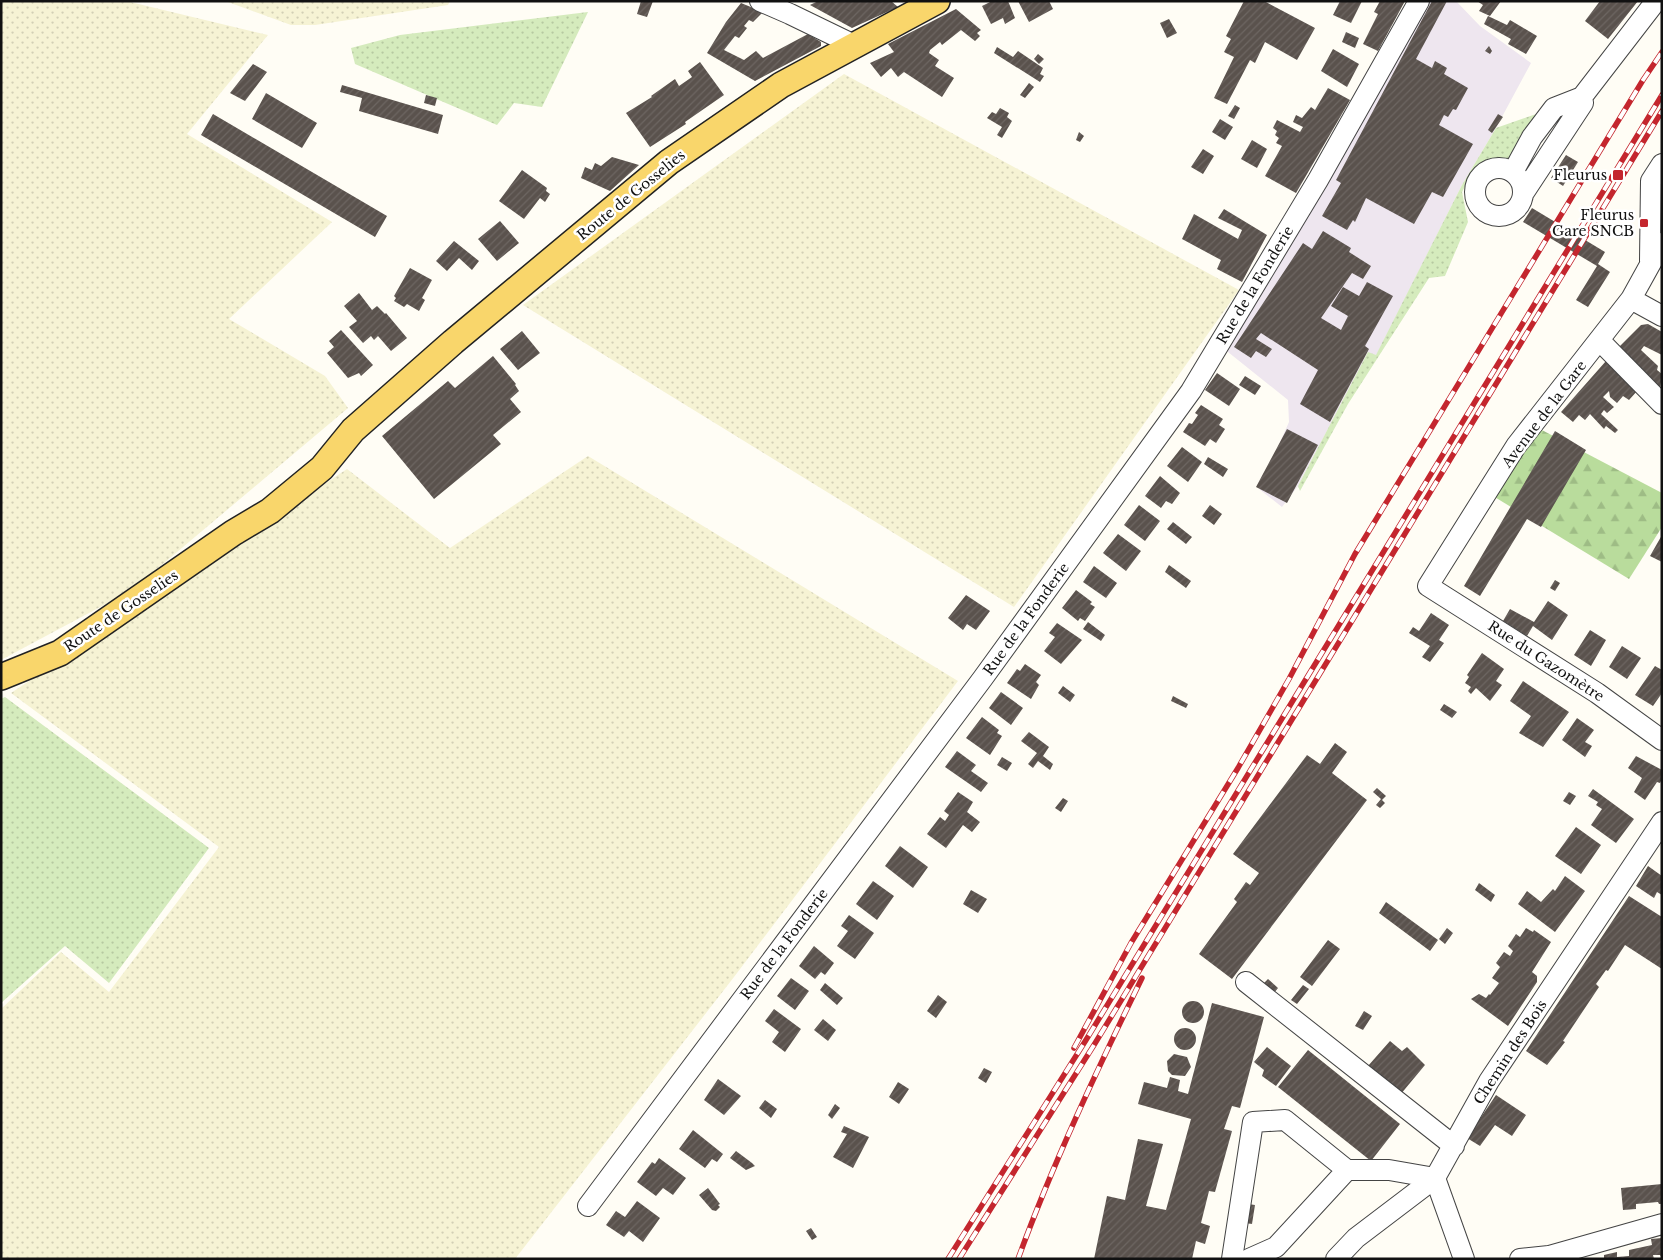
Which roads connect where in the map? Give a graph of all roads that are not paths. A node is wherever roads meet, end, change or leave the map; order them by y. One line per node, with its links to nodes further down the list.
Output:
1 (760, 1): 5 (street)
2 (937, 1): 5 (main road, Route de Gosselies)
3 (1419, 1): 24 (street, Rue de la Fonderie)
4 (1656, 1): 6 (street)
5 (854, 46): 17 (main road, Route de Gosselies)
6 (1582, 97): 8 (street); 9 (street)
7 (1662, 164): 11 (street)
8 (1513, 172): 9 (street); 9 (street)
9 (1523, 194)
10 (1662, 243): 11 (street, Avenue de la Gare)
11 (1650, 266): 12 (street, Avenue de la Gare)
12 (1631, 299): 13 (street); 14 (street, Avenue de la Gare)
13 (1662, 316)
14 (1599, 340): 15 (street); 16 (street, Avenue de la Gare)
15 (1662, 404)
16 (1428, 586): 18 (street, Rue du Gazomètre)
17 (1, 678)
18 (1662, 740)
19 (1662, 822): 21 (street, Chemin des Bois)
20 (1246, 982): 21 (street)
21 (1454, 1146): 23 (street, Chemin des Bois)
22 (1347, 1170): 23 (street); 26 (street); 27 (street)
23 (1435, 1178): 28 (street, Chemin des Bois); 29 (street)
24 (588, 1206)
25 (1662, 1224): 30 (street)
26 (1232, 1259)
27 (1249, 1259)
28 (1336, 1259)
29 (1464, 1259)
30 (1520, 1259)

